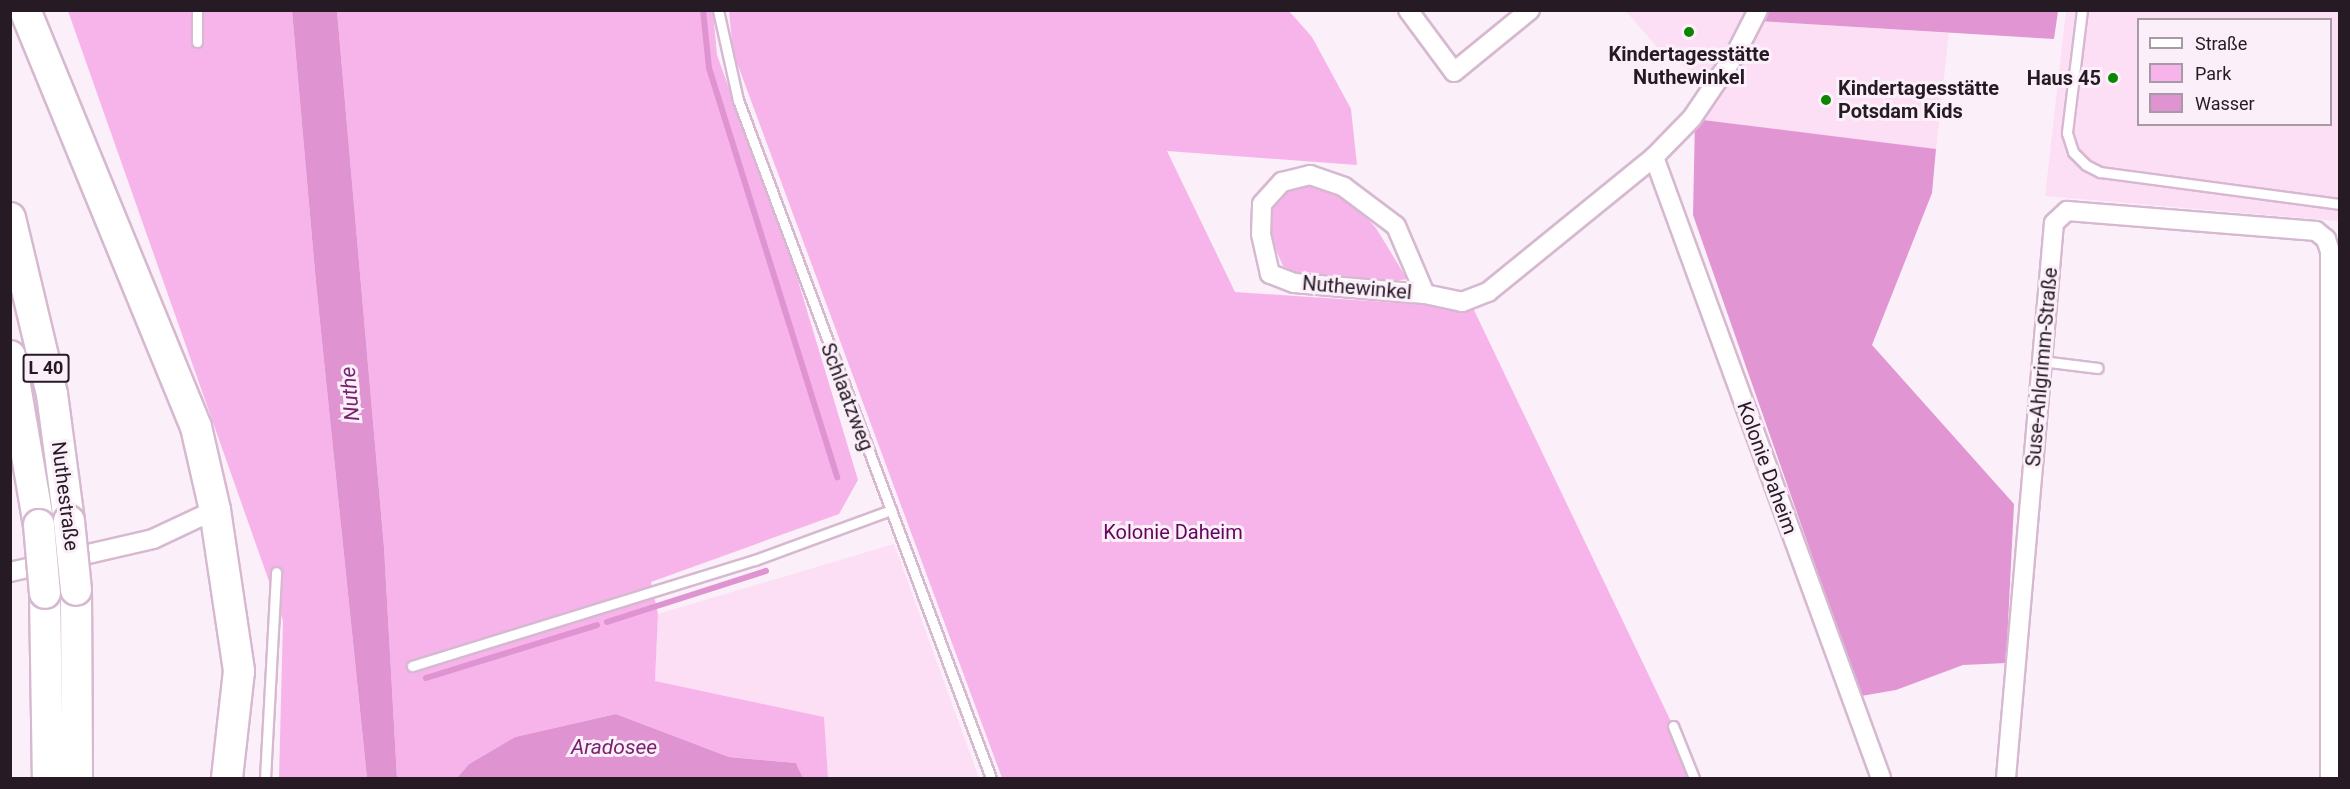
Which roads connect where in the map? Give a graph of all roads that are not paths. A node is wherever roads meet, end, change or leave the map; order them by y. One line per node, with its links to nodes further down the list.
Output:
1 (25, 10): 16 (highway)
2 (197, 10): 8 (lane)
3 (718, 10): 17 (lane, Schlaatzweg)
4 (1408, 10): 5 (street)
5 (1530, 10)
6 (1758, 10): 9 (street, Nuthewinkel)
7 (2082, 10): 10 (lane)
8 (198, 42)
9 (1654, 157): 12 (street, Nuthewinkel); 28 (street, Kolonie Daheim)
10 (2340, 204)
11 (10, 218): 23 (highway, Nuthestraße / L 40, bridge)
12 (1425, 294): 12 (street, Nuthewinkel)
13 (10, 356): 22 (highway, Nuthestraße / L 40, bridge)
14 (2042, 361): 15 (lane); 29 (street, Suse-Ahlgrimm-Straße); 30 (street, Suse-Ahlgrimm-Straße)
15 (2098, 368)
16 (216, 510): 18 (street); 24 (highway)
17 (891, 510): 20 (lane); 26 (lane, Schlaatzweg)
18 (10, 572)
19 (276, 572): 25 (lane)
20 (412, 666)
21 (1673, 726): 27 (lane)
22 (48, 778)
23 (77, 778)
24 (227, 778)
25 (265, 778)
26 (991, 778)
27 (1694, 778)
28 (1881, 778)
29 (2006, 778)
30 (2330, 778)

